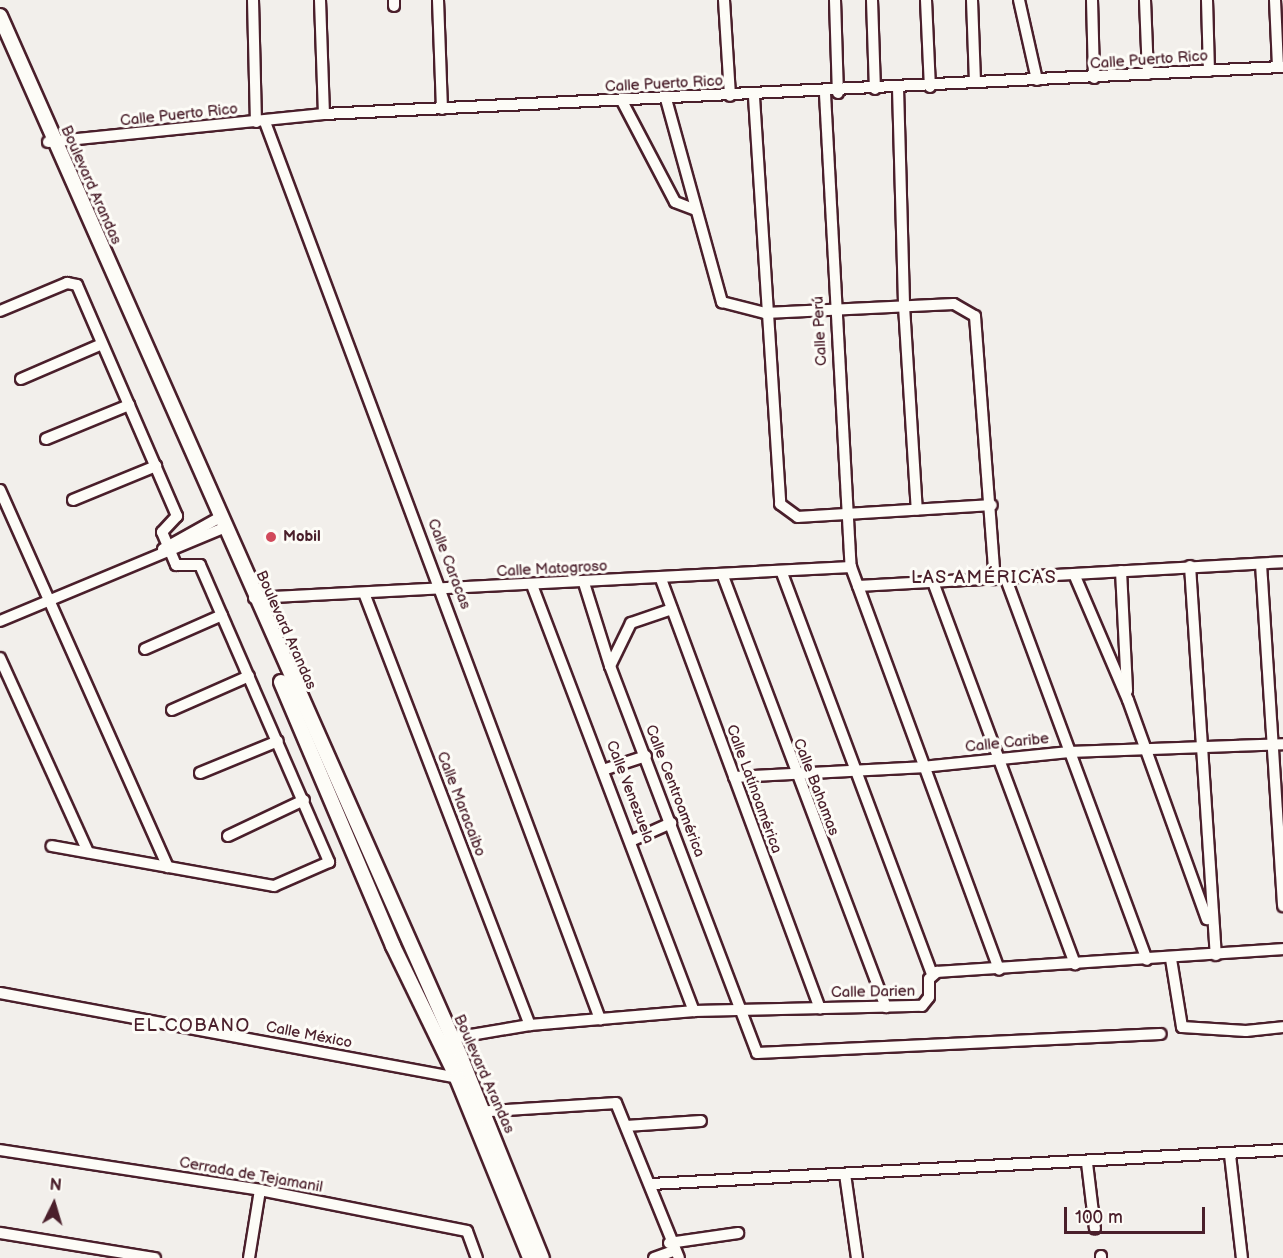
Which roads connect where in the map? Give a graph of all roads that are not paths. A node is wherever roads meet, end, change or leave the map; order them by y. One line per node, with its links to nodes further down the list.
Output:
1 (253, 0): 32 (street, Calle Caracas)
2 (320, 0): 31 (street)
3 (438, 0): 30 (street)
4 (724, 0): 26 (street)
5 (835, 0): 24 (street)
6 (872, 0): 23 (street)
7 (926, 0): 21 (street)
8 (972, 0): 20 (street)
9 (1019, 0): 19 (street)
10 (1092, 0): 18 (street)
11 (1144, 0): 17 (street)
12 (1207, 0): 16 (street)
13 (1275, 0): 15 (street)
14 (1, 25): 33 (main road, Boulevard Arandas)
15 (1280, 67): 16 (street, Calle Puerto Rico)
16 (1209, 71): 17 (street, Calle Puerto Rico)
17 (1148, 74): 18 (street, Calle Puerto Rico)
18 (1094, 78): 19 (street, Calle Puerto Rico)
19 (1037, 80): 20 (street, Calle Puerto Rico)
20 (975, 82): 21 (street, Calle Puerto Rico)
21 (930, 87): 22 (street, Calle Puerto Rico)
22 (898, 88): 23 (street, Calle Puerto Rico); 35 (street)
23 (875, 89): 24 (street, Calle Puerto Rico)
24 (838, 93): 25 (street, Calle Puerto Rico)
25 (825, 94): 27 (street, Calle Puerto Rico); 37 (street, Calle Perú)
26 (730, 96): 27 (street, Calle Puerto Rico); 28 (street, Calle Puerto Rico)
27 (754, 97): 38 (street)
28 (666, 99): 29 (street, Calle Puerto Rico); 34 (street)
29 (622, 101): 30 (street, Calle Puerto Rico); 34 (street)
30 (442, 109): 31 (street, Calle Puerto Rico)
31 (324, 114): 32 (street, Calle Puerto Rico)
32 (261, 122): 33 (street, Calle Puerto Rico); 65 (street, Calle Caracas)
33 (51, 142): 49 (main road, Boulevard Arandas)
34 (696, 210): 38 (street)
35 (904, 306): 37 (street); 46 (street); 47 (street)
36 (0, 311): 39 (street)
37 (834, 311): 38 (street); 48 (street, Calle Perú)
38 (765, 313): 48 (street)
39 (102, 344): 40 (street); 41 (street)
40 (21, 380)
41 (129, 405): 42 (street); 43 (street)
42 (46, 439)
43 (156, 466): 45 (street); 50 (street)
44 (0, 490): 68 (street)
45 (73, 500)
46 (992, 506): 47 (street); 60 (street)
47 (917, 510): 48 (street)
48 (845, 515): 54 (street, Calle Perú)
49 (218, 525): 50 (street); 67 (main road, Boulevard Arandas); 101 (main road, Boulevard Arandas)
50 (169, 548): 68 (street); 70 (street)
51 (1283, 562): 52 (street)
52 (1261, 564): 53 (street); 79 (street)
53 (1190, 566): 55 (street); 80 (street)
54 (851, 567): 56 (street, Calle Matogroso); 64 (street, Calle Perú)
55 (1121, 572): 57 (street); 76 (street)
56 (782, 573): 58 (street, Calle Matogroso); 87 (street)
57 (1074, 574): 60 (street); 76 (street)
58 (723, 576): 59 (street, Calle Matogroso); 89 (street, Calle Bahamas)
59 (662, 579): 62 (street, Calle Matogroso); 69 (street, Calle Latinoamérica)
60 (1001, 579): 61 (street); 82 (street)
61 (933, 582): 64 (street); 84 (street)
62 (584, 583): 63 (street, Calle Matogroso); 74 (street, Calle Centroamérica)
63 (532, 585): 65 (street, Calle Matogroso); 86 (street, Calle Venezuela)
64 (858, 586): 85 (street, Calle Perú)
65 (443, 590): 66 (street, Calle Matogroso); 114 (street, Calle Caracas)
66 (363, 593): 67 (street, Calle Matogroso); 115 (street, Calle Maracaibo)
67 (254, 598): 100 (main road, Boulevard Arandas)
68 (47, 602): 71 (street); 97 (street)
69 (672, 609): 74 (street); 90 (street, Calle Latinoamérica)
70 (222, 615): 72 (street); 75 (street)
71 (0, 621)
72 (145, 649)
73 (0, 658): 96 (street)
74 (610, 666): 83 (street, Calle Centroamérica)
75 (249, 676): 77 (street); 78 (street)
76 (1128, 700): 81 (street)
77 (172, 710)
78 (278, 741): 88 (street); 91 (street)
79 (1279, 744): 80 (street, Calle Caribe); 98 (street)
80 (1202, 747): 81 (street, Calle Caribe); 99 (street)
81 (1140, 748): 82 (street, Calle Caribe); 99 (street)
82 (1069, 752): 84 (street, Calle Caribe); 105 (street)
83 (646, 756): 86 (street); 92 (street, Calle Centroamérica)
84 (995, 758): 85 (street, Calle Caribe); 106 (street)
85 (922, 767): 87 (street, Calle Caribe); 107 (street, Calle Perú)
86 (606, 769): 94 (street, Calle Venezuela)
87 (859, 771): 89 (street, Calle Caribe); 108 (street)
88 (200, 773)
89 (794, 774): 90 (street, Calle Caribe); 110 (street, Calle Bahamas)
90 (734, 777): 111 (street, Calle Latinoamérica)
91 (304, 800): 93 (street); 97 (street)
92 (671, 822): 94 (street); 112 (street, Calle Centroamérica)
93 (228, 836)
94 (633, 840): 113 (street, Calle Venezuela)
95 (52, 846): 96 (street)
96 (87, 852): 97 (street)
97 (168, 867)
98 (1283, 906)
99 (1210, 928): 103 (street)
100 (403, 934): 101 (street); 118 (main road, Boulevard Arandas)
101 (393, 946): 118 (main road, Boulevard Arandas)
102 (1283, 949): 103 (street, Calle Darien)
103 (1216, 955): 104 (street, Calle Darien)
104 (1171, 959): 105 (street, Calle Darien); 116 (street)
105 (1147, 960): 106 (street, Calle Darien)
106 (1075, 964): 107 (street, Calle Darien)
107 (999, 970): 108 (street, Calle Darien)
108 (932, 975): 110 (street, Calle Darien)
109 (0, 993): 119 (street, Calle México)
110 (886, 1007): 111 (street, Calle Darien)
111 (820, 1008): 112 (street, Calle Darien)
112 (744, 1009): 113 (street, Calle Darien); 117 (street, Calle Centroamérica)
113 (694, 1011): 114 (street, Calle Darien)
114 (600, 1019): 115 (street, Calle Darien)
115 (530, 1025): 118 (street, Calle Darien)
116 (1283, 1027)
117 (1161, 1034)
118 (446, 1040): 119 (main road, Boulevard Arandas)
119 (464, 1080): 120 (main road, Boulevard Arandas)
120 (478, 1112): 122 (street); 137 (main road, Boulevard Arandas); 138 (main road, Boulevard Arandas)
121 (701, 1121): 122 (street)
122 (626, 1126): 128 (street)
123 (0, 1150): 129 (street, Cerrada de Tejamanil)
124 (1283, 1150): 125 (street)
125 (1230, 1155): 126 (street); 141 (street)
126 (1088, 1163): 127 (street); 130 (street)
127 (845, 1174): 128 (street); 140 (street)
128 (651, 1184): 133 (street)
129 (260, 1190): 135 (street); 136 (street, Cerrada de Tejamanil)
130 (1095, 1229)
131 (0, 1233): 134 (street)
132 (738, 1233): 133 (street)
133 (673, 1251): 139 (street)
134 (155, 1258)
135 (249, 1258)
136 (477, 1258)
137 (530, 1258)
138 (542, 1258)
139 (654, 1258)
140 (857, 1258)
141 (1242, 1258)

